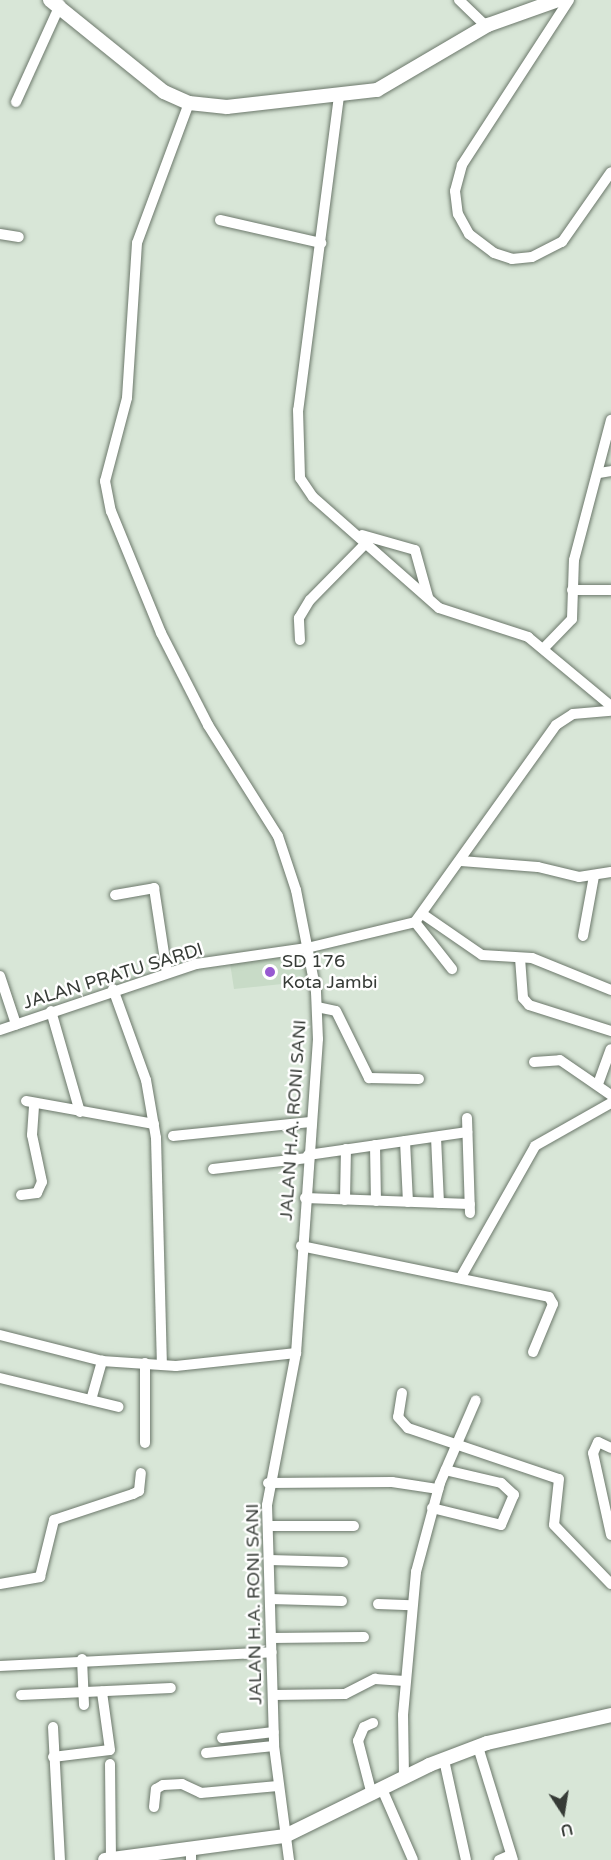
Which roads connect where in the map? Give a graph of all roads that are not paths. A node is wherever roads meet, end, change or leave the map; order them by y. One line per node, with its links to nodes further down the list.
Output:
1 (459, 0): 5 (street)
2 (558, 0): 5 (main road)
3 (569, 0): 9 (street)
4 (55, 3): 7 (street); 8 (main road)
5 (486, 26): 6 (main road)
6 (339, 96): 8 (main road); 13 (street)
7 (16, 102)
8 (189, 103): 31 (street, JALAN H.A. RONI SANI)
9 (611, 172)
10 (220, 220): 13 (street)
11 (0, 234): 12 (street)
12 (19, 237)
13 (321, 243): 17 (street)
14 (611, 420): 16 (street)
15 (611, 471): 16 (street)
16 (598, 473): 18 (street)
17 (363, 538): 20 (street); 20 (street); 21 (street)
18 (572, 590): 19 (street); 22 (street)
19 (611, 590)
20 (429, 600): 22 (street)
21 (300, 640)
22 (544, 648): 23 (street)
23 (611, 706)
24 (611, 711): 25 (street)
25 (461, 861): 27 (street); 29 (street)
26 (611, 872): 27 (street)
27 (594, 876): 30 (street)
28 (115, 896): 34 (street)
29 (419, 919): 31 (street, JALAN PRATU SARDI); 32 (street); 33 (street)
30 (583, 936)
31 (307, 948): 34 (street, JALAN PRATU SARDI); 38 (street, JALAN H.A. RONI SANI)
32 (520, 958): 37 (street); 42 (street)
33 (452, 969)
34 (167, 973): 36 (street, JALAN PRATU SARDI)
35 (0, 976): 40 (street)
36 (113, 989): 39 (street, JALAN PRATU SARDI); 52 (street)
37 (611, 990)
38 (316, 1007): 45 (street); 51 (street, JALAN H.A. RONI SANI)
39 (51, 1011): 40 (street, JALAN PRATU SARDI); 49 (street)
40 (16, 1024): 41 (street, JALAN PRATU SARDI)
41 (0, 1030)
42 (611, 1031)
43 (611, 1049): 46 (street)
44 (534, 1062): 46 (street)
45 (419, 1079)
46 (598, 1084): 47 (street)
47 (611, 1095)
48 (611, 1103): 68 (street)
49 (80, 1112): 52 (street); 61 (street)
50 (466, 1118): 53 (street)
51 (310, 1122): 54 (street); 59 (street, JALAN H.A. RONI SANI)
52 (154, 1124): 74 (street)
53 (467, 1132): 55 (street); 66 (street)
54 (173, 1136)
55 (436, 1137): 56 (street); 66 (street)
56 (405, 1141): 57 (street); 65 (street)
57 (375, 1145): 58 (street); 64 (street)
58 (346, 1149): 59 (street); 63 (street)
59 (307, 1156): 60 (street); 62 (street, JALAN H.A. RONI SANI)
60 (213, 1169)
61 (21, 1195)
62 (305, 1198): 63 (street); 67 (street, JALAN H.A. RONI SANI)
63 (345, 1200): 64 (street)
64 (376, 1201): 65 (street)
65 (408, 1202): 66 (street)
66 (439, 1203)
67 (302, 1246): 68 (street); 71 (street, JALAN H.A. RONI SANI)
68 (461, 1277): 70 (street)
69 (0, 1335): 72 (street)
70 (533, 1352)
71 (296, 1353): 74 (street); 85 (street, JALAN H.A. RONI SANI)
72 (102, 1361): 73 (street); 77 (street)
73 (145, 1363): 74 (street); 81 (street)
74 (162, 1363)
75 (0, 1378): 77 (street)
76 (402, 1393): 80 (street)
77 (91, 1400): 79 (street)
78 (476, 1400): 80 (street)
79 (119, 1407)
80 (461, 1442): 83 (street); 94 (street)
81 (145, 1443)
82 (611, 1448): 90 (street)
83 (445, 1470): 86 (street); 87 (street)
84 (141, 1473): 93 (street)
85 (268, 1483): 86 (street); 88 (street, JALAN H.A. RONI SANI)
86 (438, 1489): 87 (street)
87 (432, 1508): 98 (street)
88 (268, 1526): 89 (street); 91 (street, JALAN H.A. RONI SANI)
89 (354, 1527)
90 (611, 1535)
91 (269, 1560): 92 (street); 95 (street, JALAN H.A. RONI SANI)
92 (342, 1562)
93 (0, 1584)
94 (611, 1584)
95 (270, 1599): 96 (street); 100 (street, JALAN H.A. RONI SANI)
96 (342, 1601)
97 (378, 1604): 98 (street)
98 (411, 1605): 104 (street)
99 (364, 1637): 100 (street)
100 (271, 1638): 101 (street, JALAN H.A. RONI SANI)
101 (272, 1652): 102 (street); 109 (street, JALAN H.A. RONI SANI)
102 (82, 1659): 103 (street); 107 (street)
103 (0, 1666)
104 (405, 1681): 109 (street); 122 (street)
105 (171, 1688): 106 (street)
106 (102, 1692): 107 (street); 119 (street)
107 (85, 1693): 108 (street); 110 (street)
108 (21, 1695)
109 (273, 1695): 114 (street, JALAN H.A. RONI SANI)
110 (84, 1705)
111 (611, 1714): 117 (main road)
112 (374, 1724): 124 (street)
113 (52, 1727): 119 (street)
114 (274, 1732): 115 (street); 116 (street, JALAN H.A. RONI SANI)
115 (222, 1738)
116 (274, 1746): 118 (street); 123 (street, JALAN H.A. RONI SANI)
117 (478, 1747): 120 (main road); 128 (street)
118 (206, 1754)
119 (53, 1757): 129 (street)
120 (444, 1760): 122 (main road); 133 (street)
121 (110, 1764): 130 (street)
122 (404, 1777): 124 (main road)
123 (278, 1786): 125 (street); 126 (street, JALAN H.A. RONI SANI)
124 (377, 1792): 126 (main road); 132 (street)
125 (154, 1807)
126 (285, 1836): 127 (main road); 131 (street, JALAN H.A. RONI SANI)
127 (191, 1853): 130 (main road)
128 (512, 1858): 134 (street)
129 (60, 1860)
130 (108, 1860)
131 (289, 1860)
132 (413, 1860)
133 (466, 1860)
134 (499, 1860)

